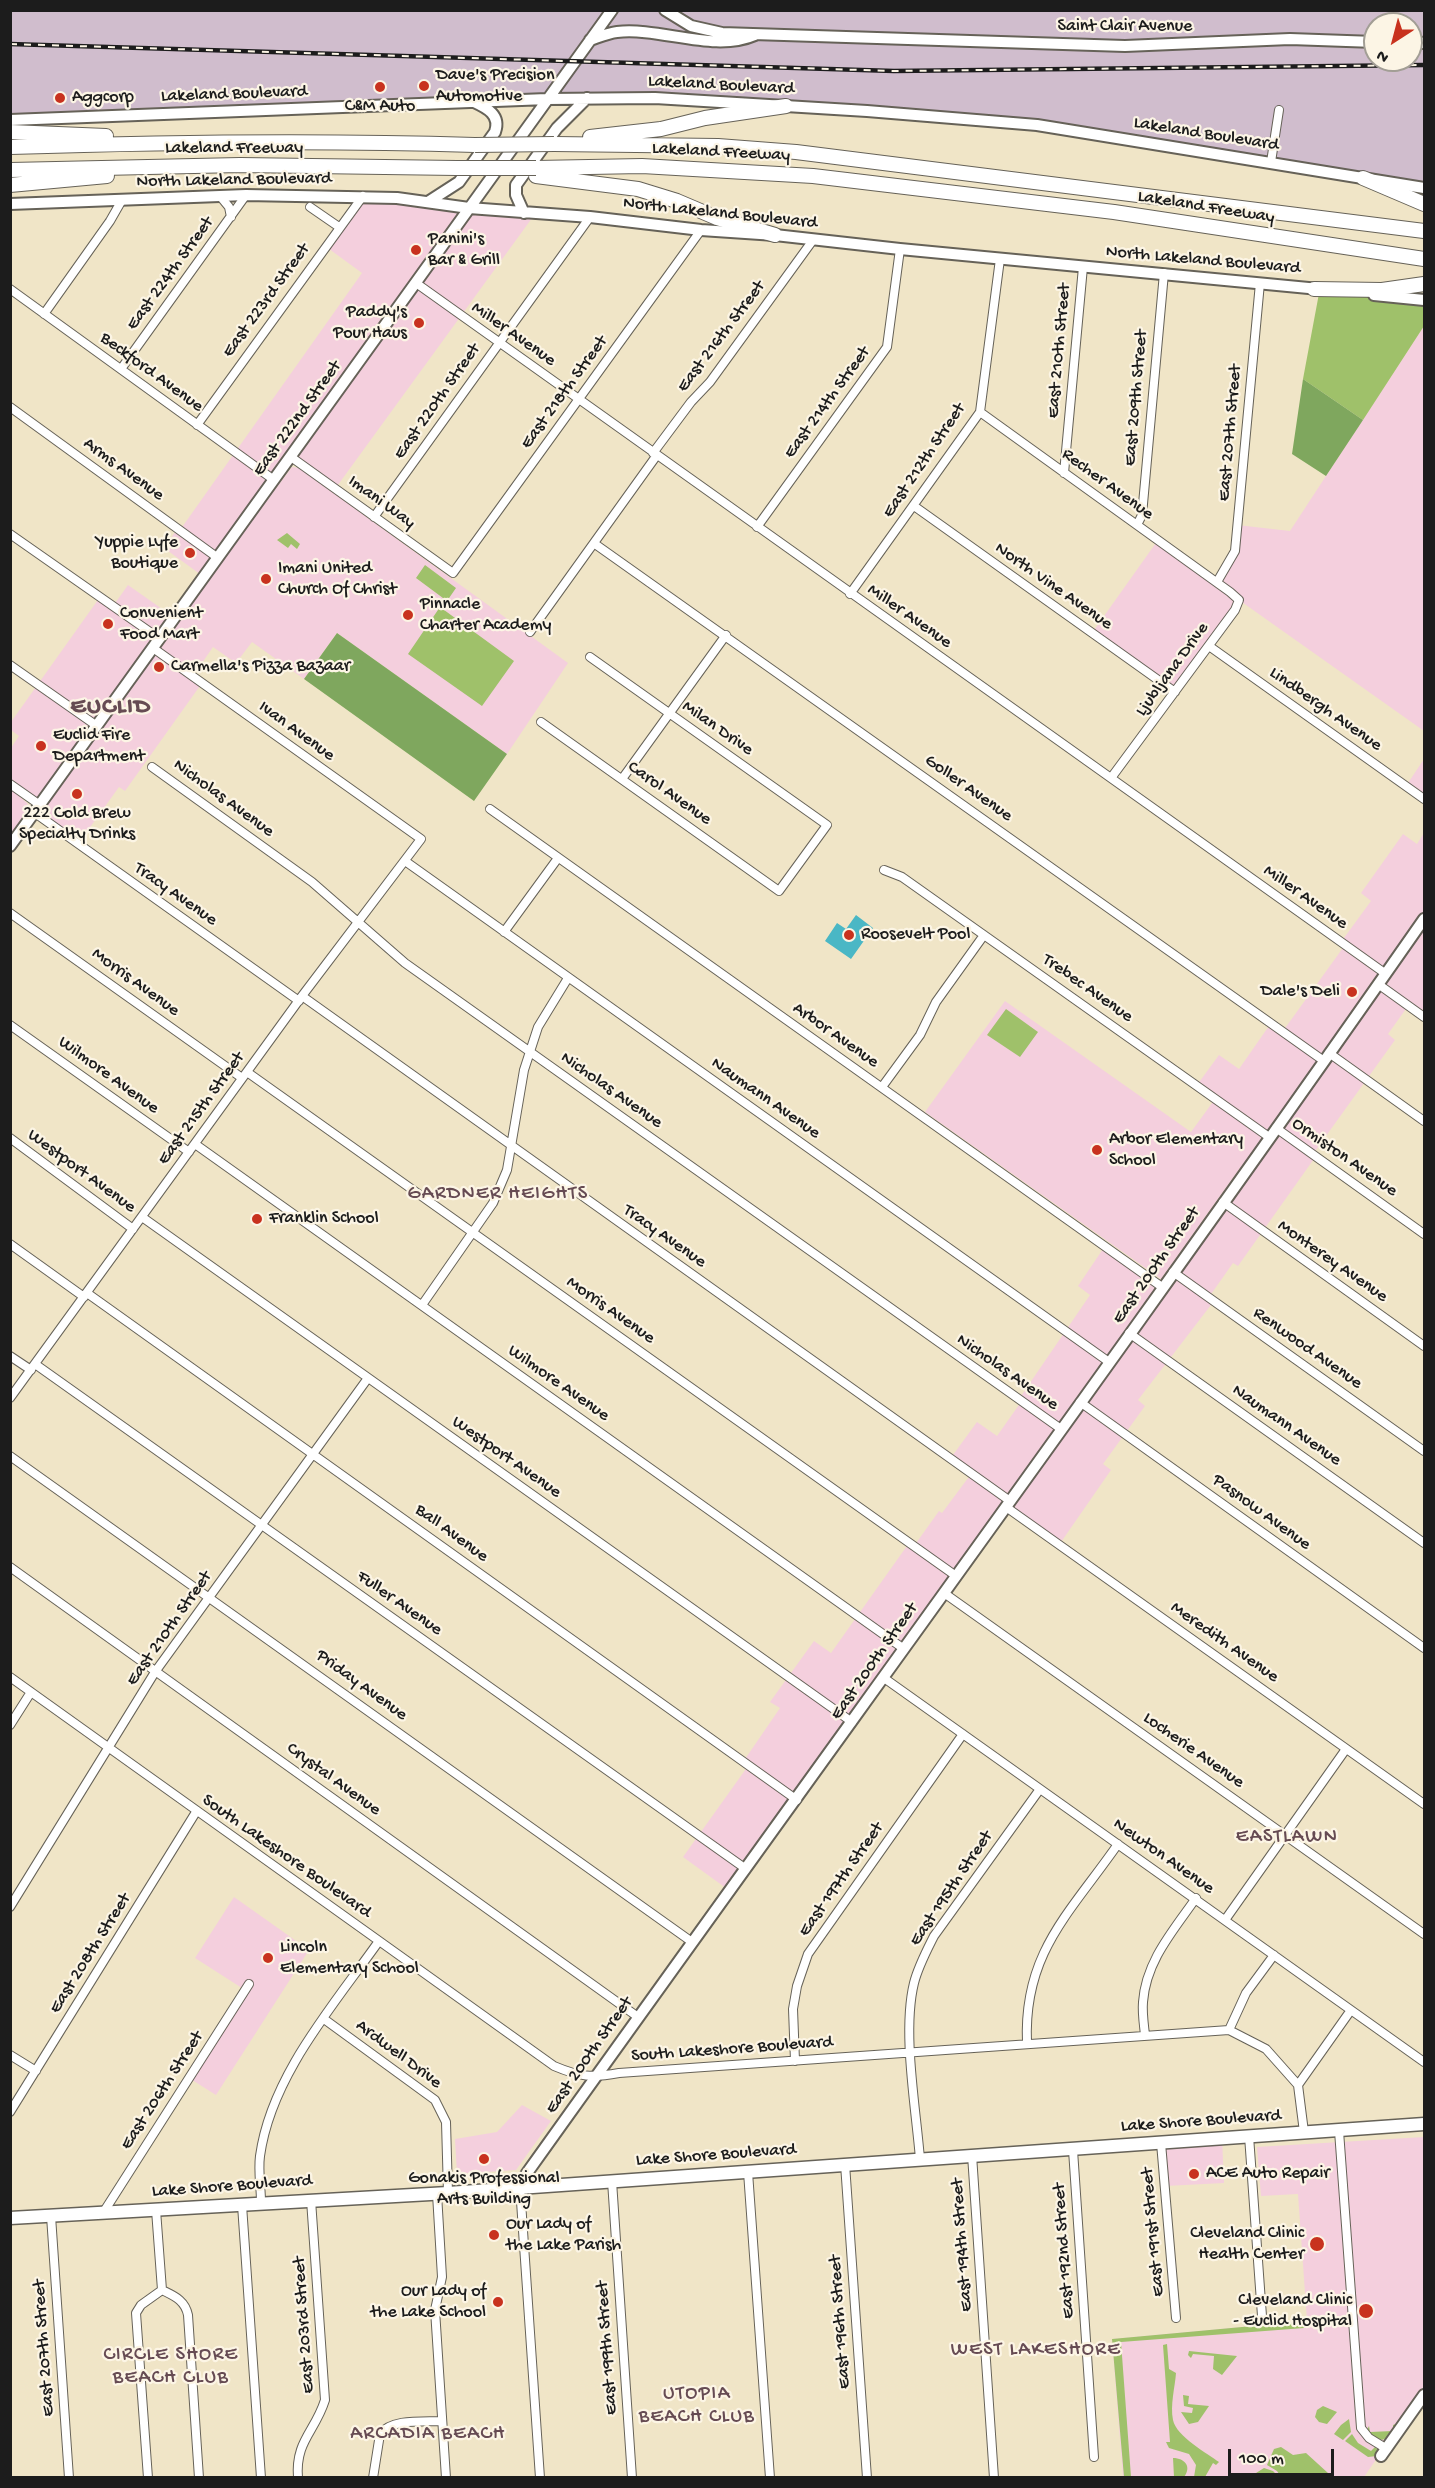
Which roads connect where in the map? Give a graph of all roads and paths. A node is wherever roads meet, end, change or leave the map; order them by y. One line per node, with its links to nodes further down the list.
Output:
1 (612, 10): 4 (street, East 222nd Street)
2 (665, 10): 3 (street, Saint Clair Avenue)
3 (758, 34): 4 (street); 5 (street, Saint Clair Avenue)
4 (590, 40): 7 (street, East 222nd Street)
5 (1363, 42)
6 (587, 98): 7 (street, Lakeland Boulevard); 9 (street, Lakeland Boulevard); 32 (street)
7 (547, 99): 8 (street, Lakeland Boulevard); 31 (street, East 222nd Street)
8 (473, 102): 11 (street, Lakeland Boulevard); 27 (street)
9 (786, 106): 14 (highway); 16 (street, Lakeland Boulevard)
10 (1279, 110): 16 (street)
11 (10, 120)
12 (10, 132): 13 (highway)
13 (180, 142): 14 (highway, Lakeland Freeway, bridge); 15 (highway, Lakeland Freeway)
14 (554, 144): 37 (highway, Lakeland Freeway)
15 (10, 147)
16 (1271, 162): 20 (street, Lakeland Boulevard)
17 (169, 167): 18 (highway, Lakeland Freeway); 19 (highway, Lakeland Freeway, bridge); 21 (highway)
18 (10, 170)
19 (533, 172): 38 (highway); 42 (highway, Lakeland Freeway)
20 (1363, 178): 22 (street, Lakeland Boulevard); 29 (highway)
21 (10, 185)
22 (1425, 188)
23 (246, 195): 24 (street, North Lakeland Boulevard); 25 (street, North Lakeland Boulevard); 33 (street, East 224th Street)
24 (220, 196): 26 (street, North Lakeland Boulevard); 33 (street)
25 (363, 196): 27 (street, North Lakeland Boulevard); 35 (street, East 223rd Street)
26 (122, 200): 28 (street, North Lakeland Boulevard); 51 (street)
27 (427, 202): 31 (street, North Lakeland Boulevard)
28 (10, 204)
29 (1425, 204)
30 (310, 207): 35 (street)
31 (470, 208): 32 (street, North Lakeland Boulevard); 45 (street, East 222nd Street)
32 (524, 213): 34 (street, North Lakeland Boulevard)
33 (231, 217): 53 (street, East 224th Street)
34 (590, 217): 36 (street, North Lakeland Boulevard); 52 (street, East 220th Street)
35 (339, 227): 57 (street, East 223rd Street)
36 (701, 230): 38 (street, North Lakeland Boulevard); 54 (street, East 218th Street)
37 (1425, 231)
38 (775, 235): 39 (street, North Lakeland Boulevard)
39 (813, 240): 40 (street, North Lakeland Boulevard); 58 (street, East 216th Street)
40 (900, 249): 41 (street, North Lakeland Boulevard); 65 (street, East 214th Street)
41 (1000, 259): 43 (street, North Lakeland Boulevard); 56 (street, East 212th Street)
42 (1425, 259)
43 (1083, 267): 44 (street, North Lakeland Boulevard); 60 (street, East 210th Street)
44 (1164, 273): 46 (street, North Lakeland Boulevard); 64 (street, East 209th Street)
45 (416, 283): 52 (street, Miller Avenue); 59 (street, East 222nd Street)
46 (1260, 283): 49 (street, North Lakeland Boulevard); 70 (street, East 207th Street)
47 (1425, 284): 49 (highway)
48 (10, 289): 51 (street, Beckford Avenue)
49 (1314, 289): 50 (street, North Lakeland Boulevard)
50 (1425, 300)
51 (44, 314): 53 (street, Beckford Avenue)
52 (499, 343): 54 (street, Miller Avenue); 63 (street, East 220th Street)
53 (121, 369): 57 (street, Beckford Avenue)
54 (579, 399): 58 (street, Miller Avenue); 69 (street, East 218th Street)
55 (10, 407): 68 (street, Arms Avenue)
56 (980, 412): 60 (street, Recher Avenue); 62 (street, East 212th Street)
57 (197, 425): 61 (street, Beckford Avenue)
58 (655, 454): 65 (street, Miller Avenue); 67 (street, East 216th Street)
59 (291, 457): 61 (street, East 222nd Street); 63 (street, Imani Way)
60 (1064, 473): 64 (street, Recher Avenue)
61 (274, 480): 68 (street, East 222nd Street)
62 (914, 506): 71 (street, East 212th Street); 78 (street, North Vine Avenue)
63 (374, 517): 69 (street, Imani Way)
64 (1137, 525): 70 (street, Recher Avenue)
65 (757, 527): 71 (street, Miller Avenue)
66 (10, 534): 74 (street, Ivan Avenue)
67 (595, 544): 72 (street, East 216th Street); 73 (street, Goller Avenue)
68 (218, 558): 74 (street, East 222nd Street)
69 (453, 573)
70 (1217, 582): 75 (street, Ljubljana Drive)
71 (850, 594): 83 (street, Miller Avenue)
72 (530, 632)
73 (726, 635): 79 (street); 107 (street, Goller Avenue)
74 (156, 644): 81 (street, East 222nd Street); 89 (street, Ivan Avenue)
75 (1209, 646): 78 (street, Ljubljana Drive); 86 (street, Lindbergh Avenue)
76 (590, 657): 79 (street, Milan Drive)
77 (10, 665): 81 (street)
78 (1175, 692): 83 (street, Ljubljana Drive)
79 (669, 713): 84 (street); 94 (street, Milan Drive)
80 (542, 722): 84 (street, Carol Avenue)
81 (97, 726): 87 (street, East 222nd Street)
82 (152, 766): 97 (street, Nicholas Avenue)
83 (1111, 778): 100 (street, Miller Avenue)
84 (622, 779): 94 (street, Carol Avenue)
85 (10, 784): 87 (street, Tracy Avenue)
86 (1425, 799)
87 (37, 809): 90 (street, East 222nd Street); 103 (street, Tracy Avenue)
88 (490, 809): 91 (street, Arbor Avenue)
89 (421, 839): 92 (street, East 215th Street)
90 (10, 846)
91 (558, 858): 98 (street); 109 (street, Arbor Avenue)
92 (405, 861): 97 (street, East 215th Street); 98 (street, Naumann Avenue)
93 (884, 870): 99 (street, Trebec Avenue)
94 (779, 891)
95 (10, 913): 108 (street, Morris Avenue)
96 (1425, 919): 100 (street, East 200th Street)
97 (358, 922): 103 (street, East 215th Street); 106 (street, Nicholas Avenue)
98 (504, 933): 101 (street, Naumann Avenue)
99 (984, 935): 109 (street); 111 (street, Trebec Avenue)
100 (1386, 974): 102 (street, East 200th Street)
101 (568, 978): 106 (street); 129 (street, Naumann Avenue)
102 (1378, 984): 104 (street); 107 (street, East 200th Street)
103 (300, 998): 108 (street, East 215th Street); 114 (street, Tracy Avenue)
104 (1425, 1017)
105 (10, 1025): 115 (street, Wilmore Avenue)
106 (530, 1052): 114 (street); 134 (street, Nicholas Avenue)
107 (1326, 1057): 110 (street, Goller Avenue); 111 (street, East 200th Street)
108 (244, 1075): 113 (street, East 215th Street); 119 (street, Morris Avenue)
109 (882, 1087): 123 (street, Arbor Avenue)
110 (1425, 1121)
111 (1272, 1132): 116 (street, East 200th Street); 120 (street, Ormiston Avenue)
112 (10, 1138): 118 (street, Westport Avenue)
113 (195, 1144): 115 (street, East 215th Street); 125 (street, Wilmore Avenue)
114 (512, 1146): 119 (street); 138 (street, Tracy Avenue)
115 (189, 1152): 117 (street, East 215th Street)
116 (1223, 1202): 122 (street, East 200th Street); 127 (street, Monterey Avenue)
117 (142, 1217): 118 (street, East 215th Street); 131 (street, Westport Avenue)
118 (134, 1229): 124 (street, East 215th Street)
119 (474, 1233): 125 (street); 142 (street, Morris Avenue)
120 (1425, 1234)
121 (10, 1244): 124 (street, Ball Avenue)
122 (1173, 1272): 123 (street, East 200th Street); 135 (street, Renwood Avenue)
123 (1162, 1287): 126 (street, East 200th Street)
124 (85, 1295): 130 (street, East 215th Street); 136 (street, Ball Avenue)
125 (422, 1305): 146 (street, Wilmore Avenue)
126 (1129, 1333): 129 (street, East 200th Street); 140 (street, Naumann Avenue)
127 (1425, 1346)
128 (10, 1356): 130 (street, Fuller Avenue)
129 (1108, 1362): 133 (street, East 200th Street)
130 (33, 1367): 132 (street, East 215th Street); 139 (street, Fuller Avenue)
131 (368, 1378): 136 (street, East 210th Street); 151 (street, Westport Avenue)
132 (10, 1398)
133 (1080, 1402): 134 (street, East 200th Street); 145 (street, Pasnow Avenue)
134 (1061, 1429): 138 (street, East 200th Street)
135 (1425, 1451)
136 (313, 1454): 139 (street, East 210th Street); 157 (street, Ball Avenue)
137 (10, 1456): 144 (street, Priday Avenue)
138 (1008, 1504): 142 (street, East 200th Street); 155 (street, Meredith Avenue)
139 (263, 1525): 144 (street, East 210th Street); 162 (street, Fuller Avenue)
140 (1425, 1543)
141 (10, 1567): 147 (street, Crystal Avenue)
142 (956, 1576): 143 (street, East 200th Street)
143 (944, 1593): 146 (street, East 200th Street); 160 (street, Locherie Avenue)
144 (210, 1597): 147 (street, East 210th Street); 168 (street, Priday Avenue)
145 (1425, 1648)
146 (904, 1649): 149 (street, East 200th Street)
147 (156, 1672): 154 (street, East 210th Street); 172 (street, Crystal Avenue)
148 (10, 1677): 150 (street, South Lakeshore Boulevard)
149 (884, 1678): 151 (street, East 200th Street); 153 (street, Newton Avenue)
150 (32, 1692): 152 (street); 154 (street, South Lakeshore Boulevard)
151 (852, 1722): 157 (street, East 200th Street)
152 (10, 1725)
153 (963, 1734): 156 (street, Newton Avenue); 179 (street, East 197th Street)
154 (110, 1748): 159 (street, South Lakeshore Boulevard); 164 (street, East 210th Street)
155 (1346, 1749): 158 (street, Meredith Avenue); 160 (street)
156 (1040, 1789): 161 (street, Newton Avenue); 177 (street, East 195th Street)
157 (796, 1800): 162 (street, East 200th Street)
158 (1425, 1804)
159 (196, 1812): 167 (street, South Lakeshore Boulevard); 181 (street, East 208th Street)
160 (1286, 1836): 165 (street); 166 (street, Locherie Avenue)
161 (1118, 1844): 163 (street, Newton Avenue); 176 (street)
162 (746, 1869): 168 (street, East 200th Street)
163 (1196, 1898): 165 (street, Newton Avenue); 175 (street)
164 (10, 1907)
165 (1225, 1920): 169 (street, Newton Avenue)
166 (1425, 1934)
167 (379, 1941): 173 (street); 182 (street, South Lakeshore Boulevard)
168 (692, 1942): 172 (street, East 200th Street)
169 (1274, 1955): 171 (street, Newton Avenue); 174 (street)
170 (249, 1984): 202 (street, East 206th Street)
171 (1351, 2010): 180 (street, Newton Avenue); 183 (street)
172 (638, 2017): 182 (street, East 200th Street)
173 (324, 2019): 197 (street, Ardwell Drive); 199 (street)
174 (1229, 2030): 175 (street, South Lakeshore Boulevard); 183 (street)
175 (1145, 2035): 176 (street, South Lakeshore Boulevard)
176 (1027, 2043): 177 (street, South Lakeshore Boulevard)
177 (911, 2052): 179 (street, South Lakeshore Boulevard); 192 (street, East 195th Street)
178 (10, 2055): 181 (street)
179 (795, 2061): 182 (street, South Lakeshore Boulevard)
180 (1424, 2061)
181 (36, 2071): 184 (street, East 208th Street)
182 (595, 2078): 196 (street, East 200th Street)
183 (1298, 2085): 187 (street)
184 (10, 2112)
185 (1425, 2124): 186 (main road, Lake Shore Boulevard)
186 (1339, 2131): 187 (main road, Lake Shore Boulevard); 210 (street)
187 (1304, 2132): 188 (main road, Lake Shore Boulevard)
188 (1249, 2136): 189 (main road, Lake Shore Boulevard); 206 (street)
189 (1161, 2143): 190 (main road, Lake Shore Boulevard); 207 (street, East 191st Street)
190 (1073, 2150): 191 (main road, Lake Shore Boulevard); 211 (street, East 192nd Street)
191 (972, 2155): 192 (main road, Lake Shore Boulevard); 223 (street, East 194th Street)
192 (920, 2159): 193 (main road, Lake Shore Boulevard)
193 (845, 2164): 194 (main road, Lake Shore Boulevard); 222 (street, East 196th Street)
194 (748, 2172): 195 (main road, Lake Shore Boulevard); 221 (street)
195 (612, 2181): 196 (main road, Lake Shore Boulevard); 220 (street, East 199th Street)
196 (520, 2187): 197 (main road, Lake Shore Boulevard); 219 (street)
197 (442, 2193): 198 (main road, Lake Shore Boulevard); 209 (street, Ardwell Drive)
198 (311, 2200): 199 (main road, Lake Shore Boulevard); 216 (street, East 203rd Street)
199 (261, 2202): 200 (main road, Lake Shore Boulevard)
200 (243, 2205): 201 (main road, Lake Shore Boulevard); 215 (street)
201 (156, 2210): 202 (main road, Lake Shore Boulevard); 205 (street)
202 (103, 2213): 203 (main road, Lake Shore Boulevard)
203 (51, 2216): 204 (main road, Lake Shore Boulevard); 212 (street, East 207th Street)
204 (10, 2218)
205 (162, 2290): 213 (street); 214 (street)
206 (1262, 2316)
207 (1176, 2318)
208 (1425, 2395): 210 (street)
209 (442, 2421): 217 (street); 218 (street, Ardwell Drive)
210 (1384, 2453)
211 (1094, 2457)
212 (69, 2478)
213 (148, 2478)
214 (199, 2478)
215 (261, 2478)
216 (298, 2478)
217 (373, 2478)
218 (446, 2478)
219 (540, 2478)
220 (632, 2478)
221 (770, 2478)
222 (867, 2478)
223 (994, 2478)

